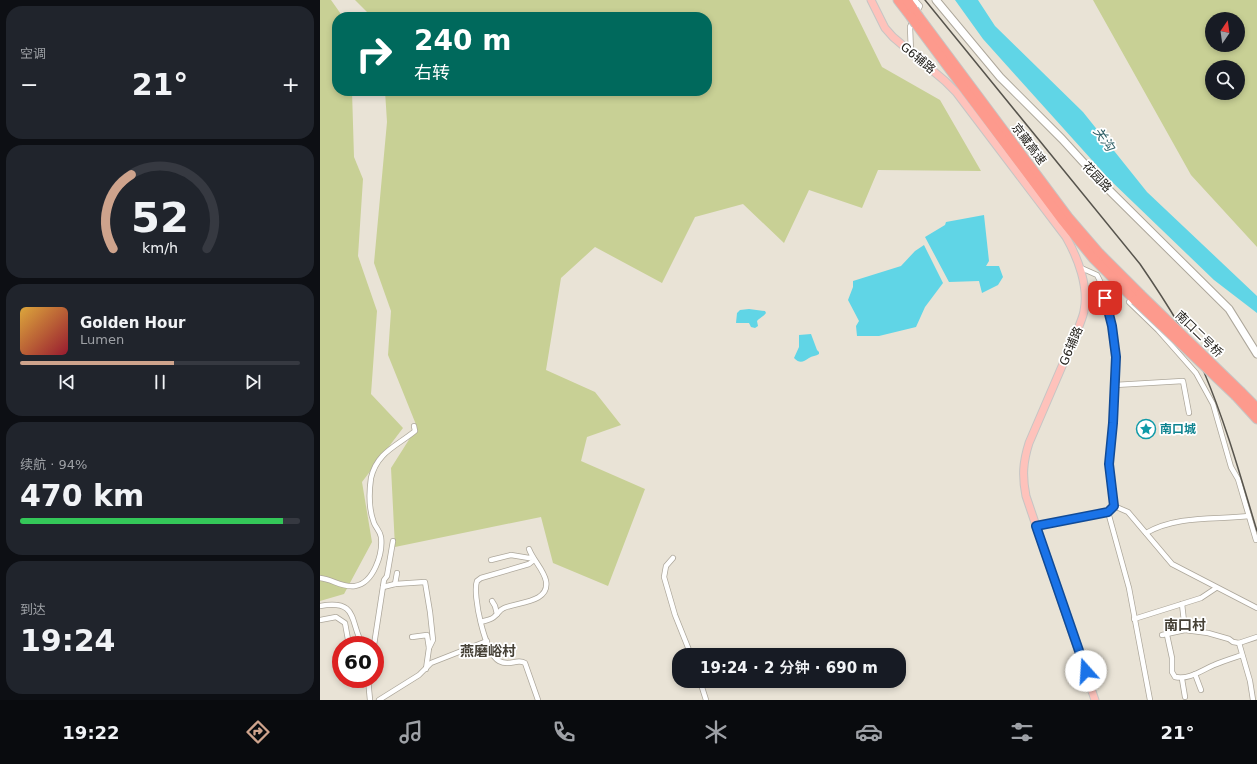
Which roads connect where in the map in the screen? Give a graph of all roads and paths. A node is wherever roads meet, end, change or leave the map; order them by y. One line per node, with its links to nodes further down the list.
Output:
1 (871, 0): 7 (main road, G6辅路)
2 (898, 0): 6 (highway)
3 (907, 0): 6 (highway)
4 (915, 0): 6 (street)
5 (936, 0): 10 (street, 花园路)
6 (915, 16): 7 (street); 9 (highway, 南口二号桥)
7 (911, 53): 8 (main road, G6辅路)
8 (1079, 267): 11 (street); 20 (main road, G6辅路)
9 (1134, 299): 12 (highway, 南口二号桥, bridge); 19 (street)
10 (1257, 354)
11 (1115, 385): 14 (street); 17 (street)
12 (1238, 394): 13 (highway); 15 (highway)
13 (1257, 408)
14 (1189, 413)
15 (1257, 419)
16 (414, 426): 29 (street)
17 (1114, 506): 18 (street); 21 (street)
18 (1108, 512): 20 (street); 38 (street)
19 (1249, 516): 21 (street); 22 (street)
20 (1036, 526): 63 (main road, G6辅路)
21 (1146, 533): 32 (street)
22 (1256, 540)
23 (393, 542): 31 (street)
24 (529, 549): 25 (street)
25 (533, 558): 27 (street); 37 (street); 40 (street)
26 (673, 558): 50 (street)
27 (492, 560)
28 (397, 573): 30 (street)
29 (320, 578)
30 (395, 584): 31 (street); 49 (street)
31 (383, 587): 44 (street)
32 (1216, 588): 34 (street); 36 (street)
33 (492, 602): 37 (street)
34 (1182, 604): 38 (street); 41 (street)
35 (320, 606): 43 (street)
36 (1257, 608)
37 (497, 615): 40 (street)
38 (1134, 619): 64 (street)
39 (320, 620): 42 (street)
40 (481, 622): 47 (street)
41 (1185, 630): 48 (street); 54 (street)
42 (347, 636)
43 (360, 636)
44 (375, 636)
45 (412, 637): 49 (street)
46 (1257, 637): 48 (street)
47 (487, 641): 52 (street); 61 (street)
48 (1239, 643): 51 (street)
49 (429, 648): 52 (street)
50 (689, 648)
51 (1242, 655): 53 (street); 65 (street)
52 (426, 669): 60 (street)
53 (1195, 674): 54 (street); 57 (street)
54 (1182, 679): 58 (street)
55 (369, 688): 59 (street)
56 (702, 688): 62 (street)
57 (1201, 690)
58 (1185, 697)
59 (370, 700)
60 (379, 700)
61 (538, 700)
62 (706, 700)
63 (1095, 700)
64 (1150, 700)
65 (1253, 700)

